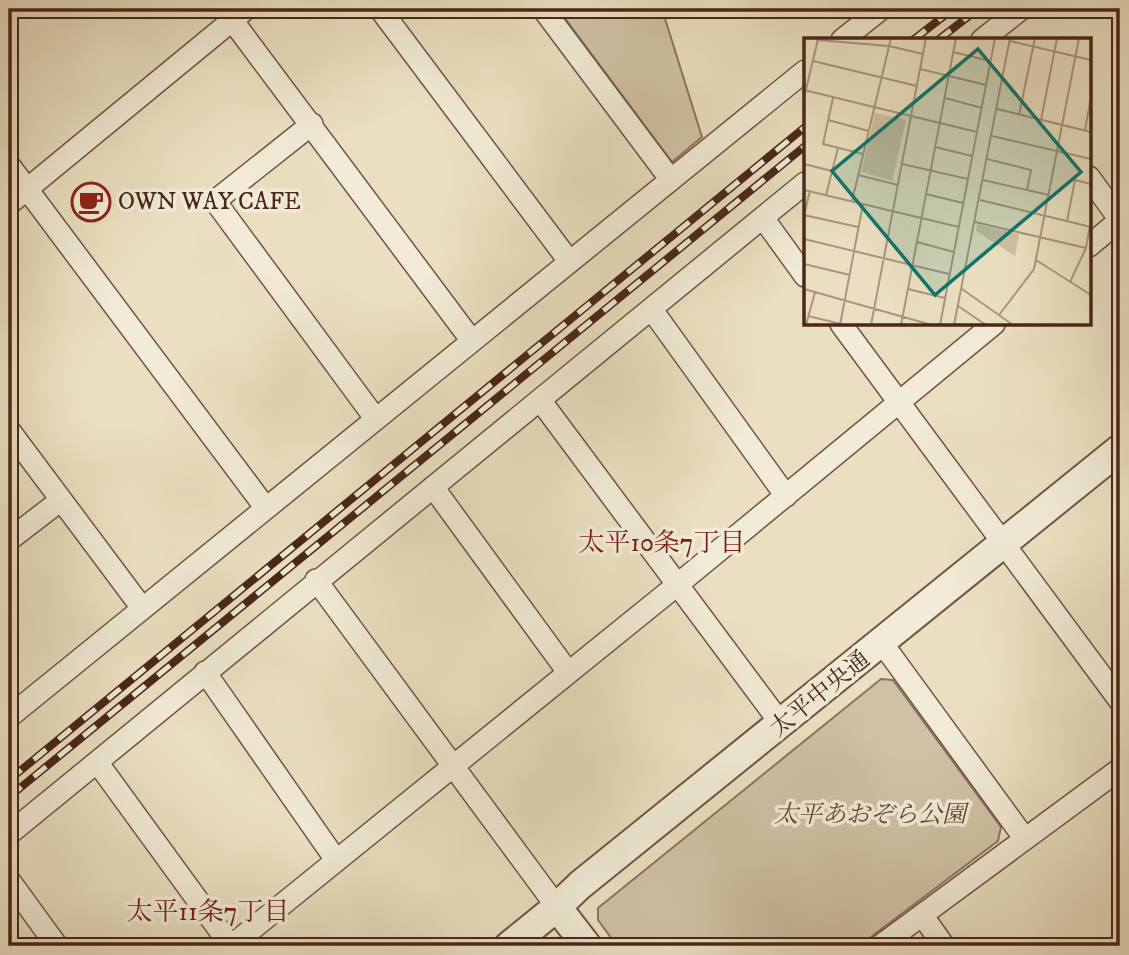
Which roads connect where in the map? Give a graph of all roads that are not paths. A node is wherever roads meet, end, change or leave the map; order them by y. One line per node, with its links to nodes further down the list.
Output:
1 (380, 9): 19 (street)
2 (543, 9): 12 (street)
3 (881, 9): 6 (street)
4 (1021, 9): 7 (street)
5 (239, 14): 9 (street); 14 (street)
6 (845, 38)
7 (987, 38)
8 (804, 72): 12 (street)
9 (312, 124): 24 (street); 27 (street)
10 (9, 164): 14 (street)
11 (1090, 178): 17 (street)
12 (671, 180): 19 (street)
13 (804, 184): 16 (street)
14 (27, 189): 15 (street); 33 (street)
15 (9, 204)
16 (763, 218): 20 (street); 21 (street)
17 (1120, 220): 18 (street)
18 (1090, 245)
19 (569, 261): 24 (street)
20 (804, 275)
21 (652, 310): 25 (street); 31 (street)
22 (842, 326): 26 (street)
23 (992, 326): 26 (street)
24 (472, 341): 27 (street)
25 (540, 400): 30 (street); 37 (street)
26 (899, 402): 31 (street); 35 (street)
27 (375, 418): 33 (street)
28 (9, 430): 32 (street)
29 (1120, 449): 35 (street, 太平中央通)
30 (433, 487): 36 (street); 41 (street)
31 (786, 495): 37 (street)
32 (61, 500): 34 (street); 38 (street)
33 (265, 507): 38 (street)
34 (9, 540)
35 (1004, 544): 39 (street, 太平中央通); 42 (street)
36 (316, 580): 40 (street); 46 (street)
37 (677, 585): 41 (street); 44 (street)
38 (142, 608): 43 (street)
39 (882, 643): 44 (street, 太平中央通); 49 (street)
40 (205, 672): 45 (street); 50 (street)
41 (568, 672): 46 (street)
42 (1117, 692)
43 (9, 717)
44 (782, 725): 52 (street, 太平中央通)
45 (97, 762): 48 (street); 55 (street)
46 (453, 765): 50 (street); 52 (street)
47 (1120, 769): 49 (street)
48 (9, 834)
49 (1025, 839): 53 (street)
50 (336, 860): 55 (street)
51 (9, 880): 54 (street)
52 (557, 907): 56 (street, 太平中央通); 57 (street)
53 (922, 915): 58 (street); 59 (street)
54 (57, 946)
55 (231, 946)
56 (509, 946)
57 (587, 946)
58 (880, 946)
59 (944, 946)

